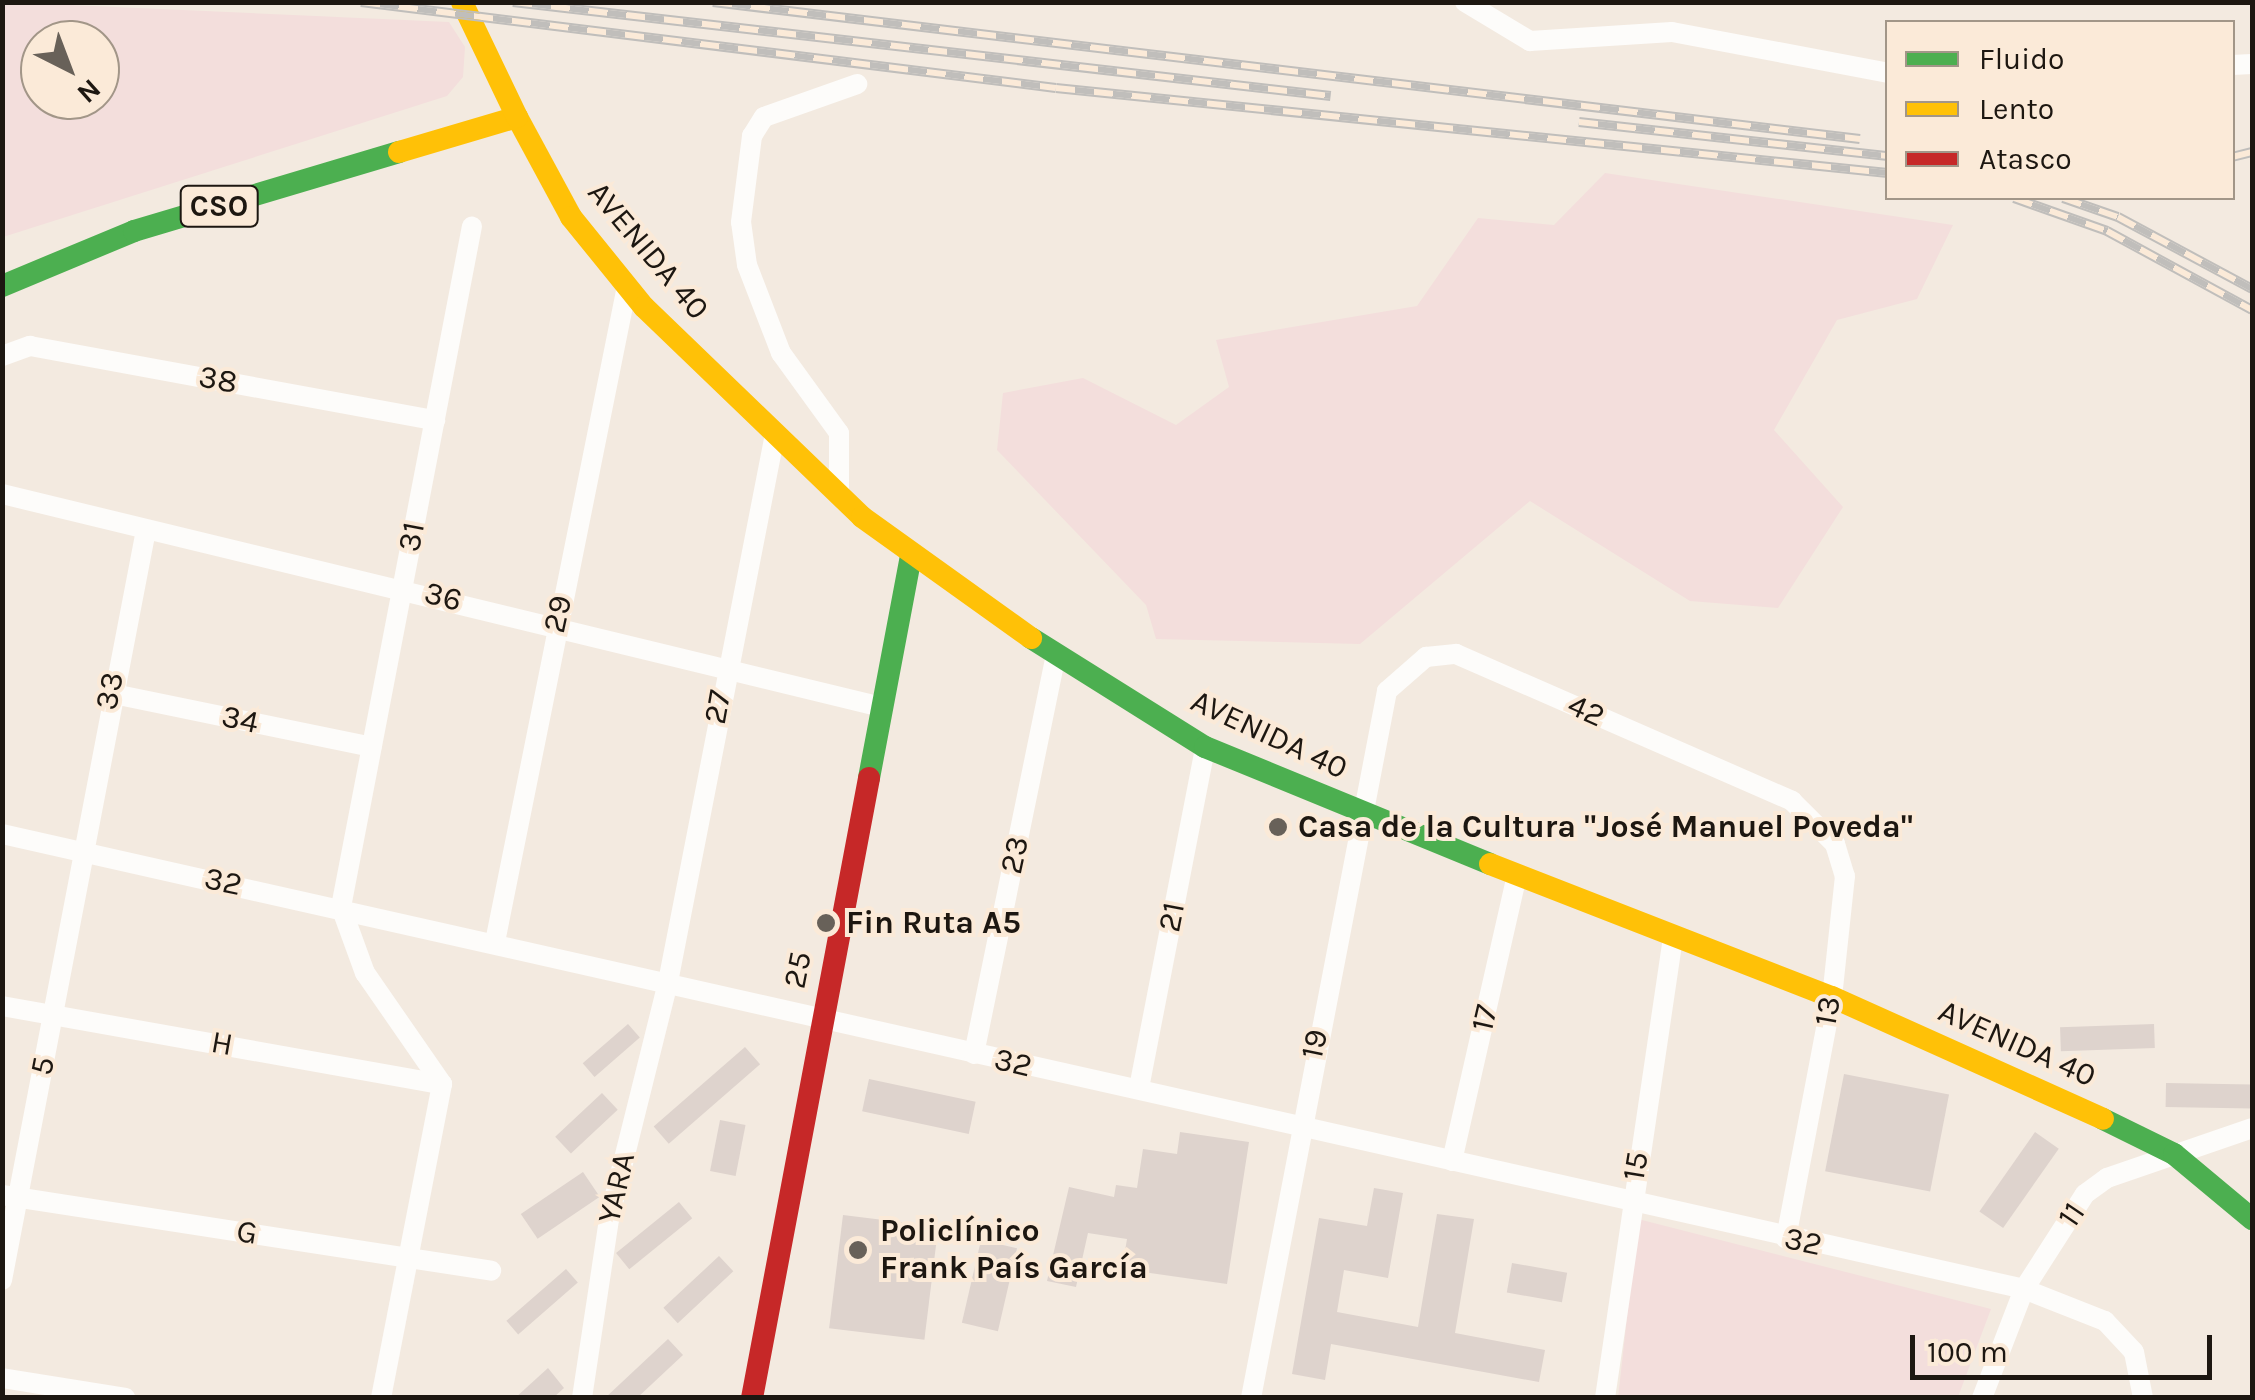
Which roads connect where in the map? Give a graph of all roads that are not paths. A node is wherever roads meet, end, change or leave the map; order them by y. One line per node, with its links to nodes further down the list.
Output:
1 (462, 2): 3 (main road, AVENIDA 40)
2 (1465, 2): 4 (street)
3 (492, 68): 6 (main road, AVENIDA 40); 7 (main road, CSO)
4 (1885, 72)
5 (857, 84): 15 (street)
6 (517, 117): 7 (main road, CSO); 10 (main road, AVENIDA 40)
7 (441, 140): 9 (main road, CSO)
8 (472, 226): 12 (street, 31)
9 (2, 286)
10 (627, 286): 13 (main road, AVENIDA 40); 19 (street, 29)
11 (2, 356): 12 (street, 38)
12 (434, 420): 18 (street, 31)
13 (775, 434): 15 (main road, AVENIDA 40); 21 (street, 27)
14 (2, 494): 16 (street, 36)
15 (839, 495): 17 (main road, AVENIDA 40)
16 (146, 530): 18 (street, 36); 23 (street, 33)
17 (910, 555): 20 (main road, AVENIDA 40); 24 (main road, 25)
18 (403, 586): 19 (street, 36); 25 (street, 31)
19 (555, 625): 21 (street, 36); 34 (street, 29)
20 (1056, 656): 26 (main road, AVENIDA 40); 40 (street, 23)
21 (725, 669): 24 (street, 36); 35 (street, 27)
22 (1387, 692): 27 (street, 42); 28 (street, 19)
23 (109, 693): 25 (street, 34); 30 (street, 33)
24 (882, 708): 39 (main road, 25)
25 (372, 746): 32 (street, 31)
26 (1205, 747): 28 (main road, AVENIDA 40); 42 (street, 21)
27 (1792, 800): 36 (street, 13)
28 (1365, 814): 31 (main road, AVENIDA 40); 43 (street, 19)
29 (2, 834): 30 (street, 32)
30 (81, 852): 32 (street, 32); 38 (street, 5)
31 (1518, 876): 33 (main road, AVENIDA 40); 46 (street, 17)
32 (341, 907): 34 (street, 32); 41 (street)
33 (1673, 935): 36 (main road, AVENIDA 40); 48 (street, 15)
34 (495, 942): 35 (street, 32)
35 (668, 982): 39 (street, 32); 58 (street, YARA)
36 (1832, 997): 45 (main road, AVENIDA 40); 50 (street, 13)
37 (2, 1006): 38 (street, H)
38 (53, 1012): 41 (street, H); 47 (street, 5)
39 (821, 1019): 40 (street, 32); 59 (main road, 25)
40 (974, 1054): 42 (street, 32)
41 (442, 1084): 51 (street)
42 (1139, 1088): 43 (street, 32)
43 (1298, 1126): 46 (street, 32); 60 (street, 19)
44 (2252, 1128): 45 (street, 11)
45 (2174, 1154): 49 (main road, AVENIDA 40); 54 (street, 11)
46 (1452, 1161): 48 (street, 32)
47 (10, 1196): 51 (street, G); 53 (street, 5)
48 (1631, 1200): 50 (street, 32); 61 (street, 15)
49 (2252, 1219)
50 (1786, 1239): 54 (street, 32)
51 (406, 1258): 52 (street, G); 57 (street)
52 (491, 1271)
53 (2, 1280)
54 (2024, 1288): 62 (street, 11); 63 (street, 32)
55 (2, 1378): 56 (street)
56 (125, 1398)
57 (381, 1398)
58 (582, 1398)
59 (752, 1398)
60 (1251, 1398)
61 (1606, 1398)
62 (1982, 1398)
63 (2143, 1398)

